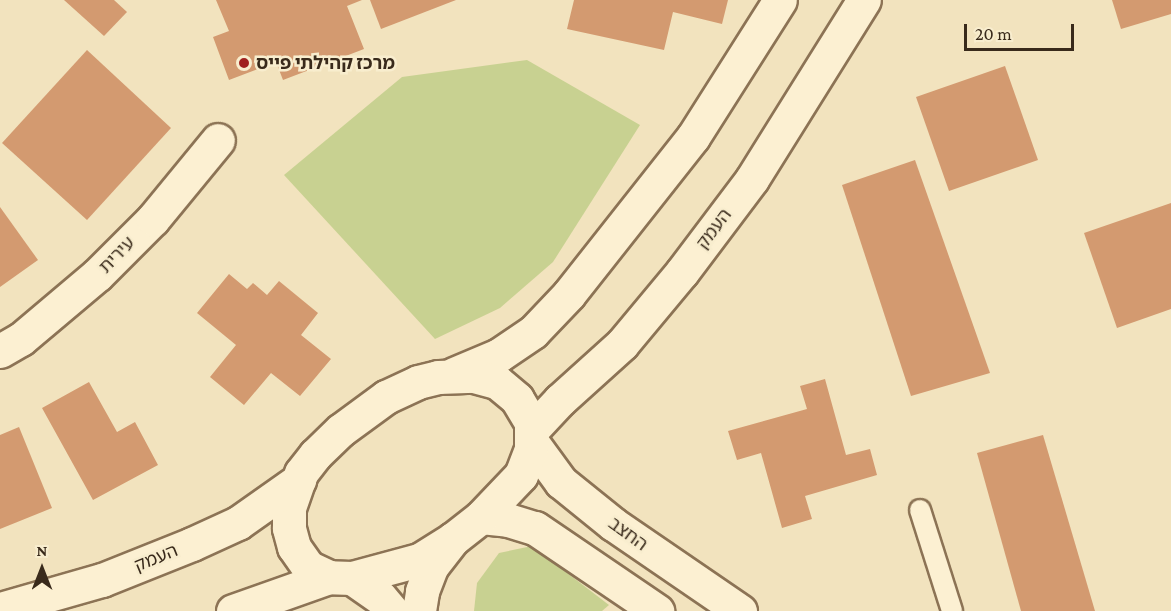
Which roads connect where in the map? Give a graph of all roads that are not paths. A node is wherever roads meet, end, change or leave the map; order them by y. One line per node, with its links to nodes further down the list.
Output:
1 (780, 0): 5 (main road)
2 (864, 0): 6 (main road, העמק)
3 (218, 140): 4 (main road, עירית)
4 (0, 351)
5 (448, 377): 6 (main road, החצב); 7 (main road)
6 (531, 436): 9 (main road); 18 (main road, החצב)
7 (299, 480): 11 (main road); 12 (main road, העמק)
8 (920, 510): 13 (lane)
9 (481, 517): 10 (main road); 17 (main road)
10 (453, 539): 11 (main road); 16 (main road)
11 (340, 578): 14 (main road); 15 (main road)
12 (0, 609)
13 (946, 609)
14 (233, 611)
15 (392, 611)
16 (419, 611)
17 (657, 611)
18 (740, 611)

